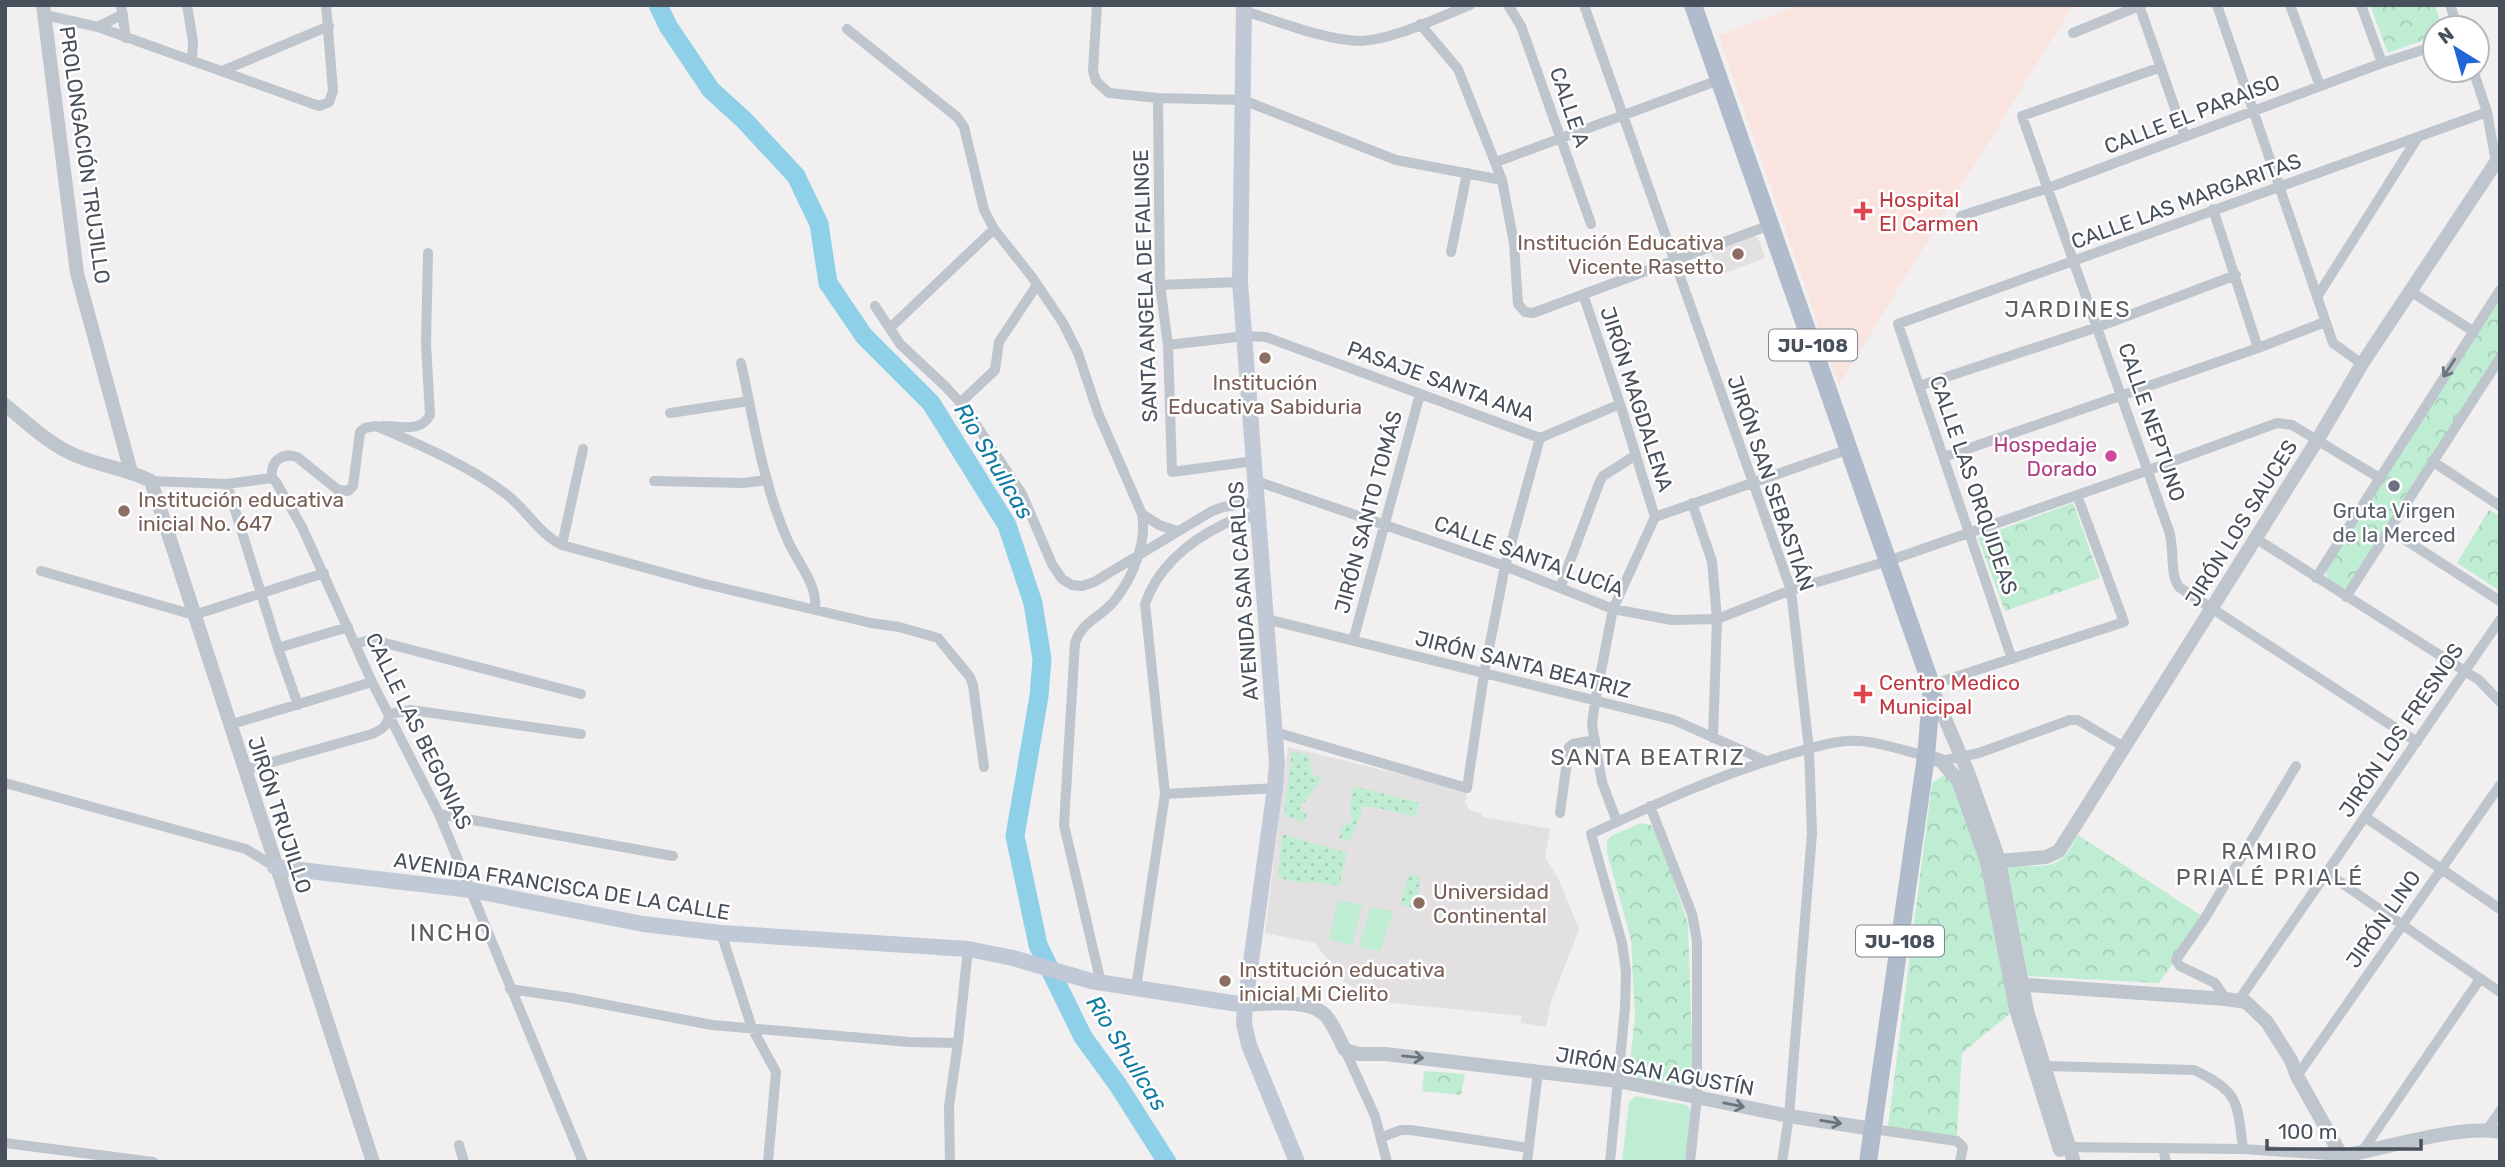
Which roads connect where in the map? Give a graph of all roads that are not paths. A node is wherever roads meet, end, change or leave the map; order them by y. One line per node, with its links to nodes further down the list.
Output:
1 (187, 5): 22 (street)
2 (326, 5): 16 (street)
3 (1097, 5): 29 (street)
4 (1470, 5): 15 (street)
5 (1508, 5): 36 (street, CALLE A)
6 (1584, 5): 33 (street, JIRÓN SAN SEBASTIÁN)
7 (1693, 5): 26 (main road, JU-108)
8 (2217, 5): 31 (street)
9 (2290, 5): 28 (street)
10 (2361, 5): 23 (street)
11 (2139, 6): 19 (street); 24 (street)
12 (1244, 8): 15 (street); 30 (main road, AVENIDA SAN CARLOS)
13 (44, 10): 17 (street); 90 (street, PROLONGACIÓN TRUJILLO)
14 (122, 10): 17 (street); 20 (street)
15 (1420, 24): 38 (street)
16 (329, 26): 25 (street); 25 (street)
17 (98, 27): 20 (street)
18 (847, 29): 47 (street)
19 (2073, 33)
20 (126, 38): 22 (street)
21 (2421, 50): 23 (street, CALLE EL PARAISO)
22 (192, 60): 25 (street)
23 (2382, 63): 28 (street, CALLE EL PARAISO)
24 (2161, 67): 34 (street); 42 (street, CALLE NEPTUNO)
25 (222, 71)
26 (1719, 79): 33 (street); 46 (main road, JU-108)
27 (2478, 84): 32 (street)
28 (2320, 86): 31 (street, CALLE EL PARAISO)
29 (1158, 98): 30 (street); 55 (street, SANTA ANGELA DE FALINGE)
30 (1243, 100): 39 (street); 53 (main road, AVENIDA SAN CARLOS)
31 (2253, 111): 34 (street, CALLE EL PARAISO); 41 (street)
32 (2487, 112): 35 (street, CALLE LAS MARGARITAS); 37 (street)
33 (1623, 115): 36 (street); 50 (street, JIRÓN SAN SEBASTIÁN)
34 (2185, 136): 42 (street, CALLE EL PARAISO)
35 (2418, 137): 41 (street, CALLE LAS MARGARITAS); 59 (street)
36 (1561, 138): 38 (street); 45 (street, CALLE A)
37 (2499, 161): 57 (street, JIRÓN LOS SAUCES)
38 (1496, 162): 40 (street)
39 (1467, 173): 40 (street); 48 (street)
40 (1503, 180): 58 (street)
41 (2279, 187): 43 (street, CALLE LAS MARGARITAS); 59 (street)
42 (2048, 188): 44 (street, CALLE EL PARAISO); 51 (street, CALLE NEPTUNO)
43 (2213, 209): 51 (street, CALLE LAS MARGARITAS); 52 (street)
44 (1961, 216)
45 (1591, 224)
46 (1770, 225): 50 (street); 84 (main road, JU-108)
47 (994, 229): 54 (street); 64 (street)
48 (1451, 251)
49 (428, 253): 80 (street)
50 (1675, 262): 58 (street); 97 (street, JIRÓN SAN SEBASTIÁN)
51 (2074, 262): 62 (street, CALLE LAS MARGARITAS); 63 (street, CALLE NEPTUNO)
52 (2236, 275): 63 (street); 68 (street)
53 (1240, 282): 55 (street); 66 (main road, AVENIDA SAN CARLOS)
54 (1037, 285): 76 (street); 104 (street)
55 (1160, 285): 67 (street, SANTA ANGELA DE FALINGE)
56 (2500, 290): 65 (street)
57 (2410, 291): 65 (street); 71 (street, JIRÓN LOS SAUCES)
58 (1583, 294): 78 (street, JIRÓN MAGDALENA)
59 (2317, 297): 61 (street)
60 (875, 306): 64 (street)
61 (2325, 322): 68 (street); 71 (street)
62 (1898, 324): 72 (street, CALLE LAS ORQUIDEAS)
63 (2098, 327): 72 (street); 74 (street, CALLE NEPTUNO)
64 (890, 328): 76 (street)
65 (2473, 331): 91 (street, one-way to 91)
66 (1245, 336): 67 (street, PASAJE SANTA ANA); 73 (street, PASAJE SANTA ANA); 87 (main road, AVENIDA SAN CARLOS)
67 (1168, 345): 87 (street, SANTA ANGELA DE FALINGE)
68 (2258, 348): 74 (street)
69 (2500, 358): 88 (street)
70 (741, 363): 75 (street)
71 (2362, 364): 82 (street, JIRÓN LOS SAUCES)
72 (1919, 386): 86 (street, CALLE LAS ORQUIDEAS)
73 (1420, 394): 81 (street, PASAJE SANTA ANA); 106 (street, JIRÓN SANTO TOMÁS)
74 (2122, 396): 86 (street); 89 (street, CALLE NEPTUNO)
75 (749, 401): 79 (street); 93 (street)
76 (960, 403): 112 (street)
77 (5, 404): 90 (street)
78 (1620, 404): 81 (street, PASAJE SANTA ANA); 85 (street, JIRÓN MAGDALENA)
79 (670, 414)
80 (376, 426): 92 (street); 111 (street)
81 (1540, 438): 114 (street)
82 (2318, 439): 89 (street, CALLE SANTA LUCÍA); 91 (street, CALLE SANTA LUCÍA); 110 (street, JIRÓN LOS SAUCES)
83 (583, 449): 111 (street)
84 (1849, 449): 97 (street); 113 (main road, JU-108)
85 (1636, 455): 105 (street, JIRÓN MAGDALENA); 118 (street)
86 (1944, 457): 109 (street, CALLE LAS ORQUIDEAS)
87 (1254, 461): 96 (main road, AVENIDA SAN CARLOS)
88 (2432, 461): 102 (street); 107 (street)
89 (2149, 470): 100 (street, CALLE SANTA LUCÍA); 123 (street, CALLE NEPTUNO)
90 (131, 472): 94 (street)
91 (2378, 477): 117 (street)
92 (272, 478): 98 (street); 116 (street, CALLE LAS BEGONIAS)
93 (767, 480): 95 (street); 125 (street)
94 (151, 481): 98 (street); 126 (street, JIRÓN TRUJILLO)
95 (654, 481)
96 (1256, 481): 103 (main road, AVENIDA SAN CARLOS); 106 (street, CALLE SANTA LUCÍA)
97 (1753, 482): 101 (street); 119 (street, JIRÓN SAN SEBASTIÁN)
98 (227, 484): 120 (street)
99 (2500, 491): 102 (street)
100 (2077, 495): 109 (street, CALLE SANTA LUCÍA); 134 (street)
101 (1692, 503): 105 (street); 128 (street)
102 (2496, 504)
103 (1258, 509): 108 (street); 127 (main road, AVENIDA SAN CARLOS); 161 (street)
104 (1142, 514): 108 (street); 112 (street)
105 (1655, 517): 124 (street)
106 (1384, 525): 114 (street, CALLE SANTA LUCÍA); 131 (street, JIRÓN SANTO TOMÁS)
107 (2390, 530): 121 (street); 122 (street)
108 (1177, 531): 112 (street)
109 (1969, 533): 113 (street, CALLE SANTA LUCÍA); 134 (street, CALLE LAS ORQUIDEAS)
110 (2255, 538): 117 (street); 123 (street, JIRÓN LOS SAUCES)
111 (562, 545): 125 (street)
112 (1138, 554): 178 (street)
113 (1888, 561): 119 (street, CALLE SANTA LUCÍA); 138 (main road, JU-108)
114 (1505, 566): 118 (street, CALLE SANTA LUCÍA); 136 (street)
115 (41, 571): 126 (street)
116 (324, 573): 120 (street); 130 (street, CALLE LAS BEGONIAS)
117 (2316, 578): 121 (street)
118 (1560, 588): 124 (street, CALLE SANTA LUCÍA)
119 (1791, 590): 128 (street, CALLE SANTA LUCÍA); 151 (street, JIRÓN SAN SEBASTIÁN)
120 (261, 593): 126 (street); 133 (street)
121 (2346, 597): 135 (street)
122 (2500, 601)
123 (2212, 608): 149 (street, CALLE NEPTUNO); 150 (street, JIRÓN LOS SAUCES)
124 (1613, 609): 128 (street, CALLE SANTA LUCÍA); 140 (street)
125 (815, 610): 156 (street)
126 (194, 615): 144 (street, JIRÓN TRUJILLO)
127 (1266, 619): 131 (street, JIRÓN SANTA BEATRIZ); 145 (main road, AVENIDA SAN CARLOS)
128 (1717, 619): 147 (street)
129 (2500, 620): 135 (street, JIRÓN LOS FRESNOS)
130 (348, 627): 132 (street, CALLE LAS BEGONIAS); 133 (street)
131 (1353, 641): 136 (street, JIRÓN SANTA BEATRIZ)
132 (355, 643): 137 (street, CALLE LAS BEGONIAS); 139 (street)
133 (278, 648): 142 (street)
134 (2012, 659): 138 (street)
135 (2465, 672): 141 (street); 149 (street, JIRÓN LOS FRESNOS)
136 (1484, 674): 140 (street, JIRÓN SANTA BEATRIZ); 145 (street)
137 (372, 682): 142 (street); 143 (street, CALLE LAS BEGONIAS)
138 (1932, 686): 152 (street); 153 (main road, JU-108)
139 (581, 694)
140 (1595, 702): 147 (street, JIRÓN SANTA BEATRIZ); 148 (street)
141 (2500, 702)
142 (298, 705): 144 (street)
143 (390, 714): 146 (street); 157 (street); 164 (street, CALLE LAS BEGONIAS)
144 (229, 724): 157 (street, JIRÓN TRUJILLO)
145 (1275, 732): 160 (main road, AVENIDA SAN CARLOS)
146 (581, 734)
147 (1713, 738): 154 (street, JIRÓN SANTA BEATRIZ)
148 (1595, 740): 163 (street); 166 (street)
149 (2417, 742): 165 (street, JIRÓN LOS FRESNOS)
150 (2124, 747): 152 (street); 168 (street, JIRÓN LOS SAUCES)
151 (1809, 749): 153 (street); 154 (street); 194 (street, JIRÓN SAN SEBASTIÁN)
152 (1962, 757): 153 (street); 168 (street)
153 (1933, 759): 168 (street); 195 (main road, JU-108)
154 (1766, 761): 162 (street)
155 (2296, 766): 183 (street)
156 (984, 767)
157 (244, 770): 169 (street, JIRÓN TRUJILLO)
158 (5, 783): 169 (street)
159 (2500, 785): 170 (street, JIRÓN LINO)
160 (1275, 789): 161 (street); 184 (main road, AVENIDA SAN CARLOS)
161 (1165, 794): 180 (street)
162 (1650, 806): 166 (street); 192 (street)
163 (1560, 813)
164 (439, 814): 167 (street); 172 (street, CALLE LAS BEGONIAS)
165 (2365, 817): 170 (street); 171 (street, JIRÓN LOS FRESNOS)
166 (1618, 822): 191 (street)
167 (673, 856)
168 (1993, 861): 179 (street)
169 (275, 867): 172 (main road, AVENIDA FRANCISCA DE LA CALLE); 207 (street, JIRÓN TRUJILLO)
170 (2441, 869): 173 (street); 174 (street, JIRÓN LINO)
171 (2327, 873): 174 (street); 183 (street, JIRÓN LOS FRESNOS)
172 (471, 890): 175 (main road, AVENIDA FRANCISCA DE LA CALLE); 181 (street, CALLE LAS BEGONIAS)
173 (2500, 909)
174 (2402, 925): 177 (street); 190 (street, JIRÓN LINO)
175 (722, 933): 176 (main road, AVENIDA FRANCISCA DE LA CALLE); 185 (street)
176 (968, 949): 178 (main road, AVENIDA FRANCISCA DE LA CALLE); 186 (street)
177 (2480, 978): 182 (street); 204 (street)
178 (1096, 982): 180 (main road, AVENIDA FRANCISCA DE LA CALLE)
179 (2017, 983): 183 (street); 188 (street); 203 (street)
180 (1136, 988): 184 (main road, AVENIDA FRANCISCA DE LA CALLE)
181 (510, 989): 185 (street); 209 (street, CALLE LAS BEGONIAS)
182 (2500, 992)
183 (2233, 999): 190 (street)
184 (1245, 1005): 187 (street); 212 (main road, AVENIDA SAN CARLOS)
185 (752, 1028): 186 (street); 210 (street)
186 (958, 1043): 211 (street)
187 (1345, 1050): 189 (street, JIRÓN SAN AGUSTÍN, one-way to 189); 197 (street)
188 (2046, 1066): 202 (street); 203 (street)
189 (1538, 1072): 191 (street, JIRÓN SAN AGUSTÍN); 201 (street)
190 (2297, 1076): 205 (street)
191 (1618, 1081): 192 (street, JIRÓN SAN AGUSTÍN); 215 (street)
192 (1698, 1098): 194 (street, JIRÓN SAN AGUSTÍN, one-way to 194); 216 (street)
193 (2500, 1111): 196 (street)
194 (1789, 1116): 195 (street, JIRÓN SAN AGUSTÍN, one-way to 195); 217 (street, JIRÓN SAN SEBASTIÁN)
195 (1873, 1129): 218 (main road, JU-108); 219 (street)
196 (2493, 1131): 204 (street)
197 (1382, 1137): 201 (street); 213 (street)
198 (5, 1143): 206 (street)
199 (458, 1144): 208 (street)
200 (2164, 1147): 202 (street); 203 (street); 221 (street)
201 (1529, 1148): 214 (street)
202 (2243, 1149): 205 (street)
203 (2064, 1152): 220 (street)
204 (2361, 1153): 205 (street)
205 (2343, 1159)
206 (153, 1162)
207 (373, 1162)
208 (464, 1162)
209 (583, 1162)
210 (768, 1162)
211 (950, 1162)
212 (1297, 1162)
213 (1387, 1162)
214 (1527, 1162)
215 (1610, 1162)
216 (1690, 1162)
217 (1782, 1162)
218 (1868, 1162)
219 (1960, 1162)
220 (2074, 1162)
221 (2166, 1162)

